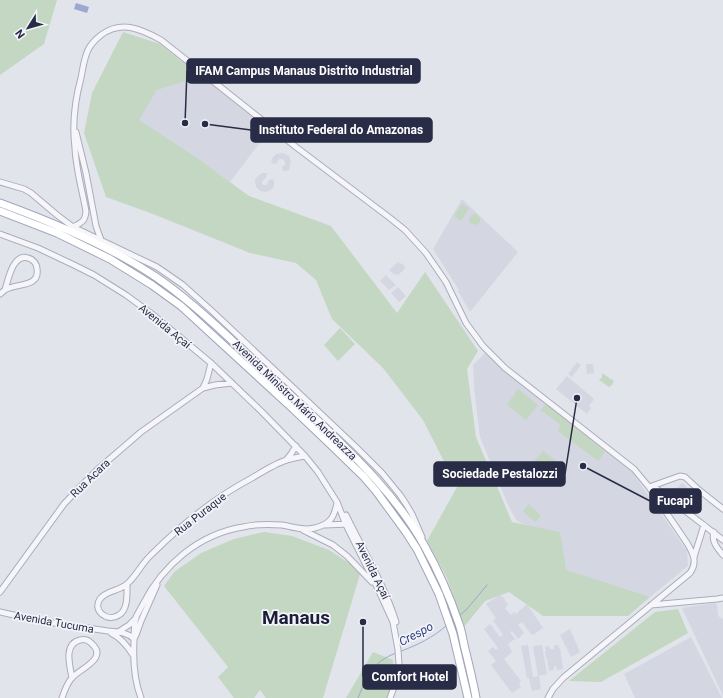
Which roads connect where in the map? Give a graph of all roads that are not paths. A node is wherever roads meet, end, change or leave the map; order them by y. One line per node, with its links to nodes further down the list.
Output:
1 (74, 125): 2 (street); 3 (street); 24 (street)
2 (83, 162): 3 (street); 8 (street)
3 (76, 164): 7 (street)
4 (0, 182): 9 (street, Avenida Ministro Mário Andreazza)
5 (0, 204): 12 (main road, Avenida Ministro Mário Andreazza)
6 (0, 211): 13 (main road, Avenida Ministro Mário Andreazza)
7 (86, 211): 8 (street); 9 (street)
8 (93, 211): 11 (street)
9 (73, 227): 11 (street, Avenida Ministro Mário Andreazza)
10 (0, 234): 18 (street, Avenida Açaí)
11 (101, 240): 12 (street, Avenida Ministro Mário Andreazza)
12 (124, 255): 13 (main road); 16 (main road, Avenida Ministro Mário Andreazza); 33 (street)
13 (110, 259): 17 (main road, Avenida Ministro Mário Andreazza)
14 (5, 290): 14 (street); 15 (street)
15 (0, 294)
16 (241, 348): 17 (main road); 33 (main road, Avenida Ministro Mário Andreazza)
17 (234, 356): 55 (main road, Avenida Ministro Mário Andreazza)
18 (211, 363): 19 (street, Avenida Açaí); 20 (street)
19 (232, 383): 20 (street, Rua Acara); 21 (street, Avenida Açaí)
20 (203, 388): 40 (street, Rua Acara)
21 (296, 446): 22 (street, Avenida Açaí); 23 (street, Rua Puraque)
22 (305, 456): 23 (street, Rua Puraque); 25 (street, Avenida Açaí); 27 (street, Avenida Açaí)
23 (286, 460): 38 (street, Rua Puraque)
24 (651, 486): 26 (street); 29 (street); 36 (street)
25 (337, 502): 27 (street, Avenida Açaí); 28 (street)
26 (723, 509)
27 (348, 524): 28 (street); 34 (street, Avenida Açaí)
28 (324, 525): 30 (street)
29 (704, 525): 31 (street); 36 (street)
30 (302, 529): 34 (street); 37 (street)
31 (714, 532): 32 (street); 35 (street)
32 (723, 540)
33 (424, 546): 56 (main road, Avenida Ministro Mário Andreazza)
34 (356, 553): 39 (street, Avenida Açaí); 39 (street); 54 (street, Avenida Açaí)
35 (723, 555)
36 (694, 558): 42 (street)
37 (158, 580): 44 (street); 47 (street)
38 (128, 584): 38 (street, Rua Puraque)
39 (377, 587): 53 (street, Avenida Açaí)
40 (0, 592)
41 (723, 598): 42 (street)
42 (650, 606): 50 (street)
43 (0, 612): 45 (street, Avenida Tucuma)
44 (136, 617): 46 (street); 47 (street)
45 (108, 631): 46 (street, Avenida Tucuma); 48 (street, Avenida Tucuma)
46 (118, 632): 47 (street, Avenida Tucuma)
47 (134, 639): 48 (street)
48 (133, 655): 52 (street)
49 (72, 678): 49 (street); 51 (street)
50 (550, 697)
51 (62, 698)
52 (141, 698)
53 (390, 698)
54 (394, 698)
55 (468, 698)
56 (476, 698)

